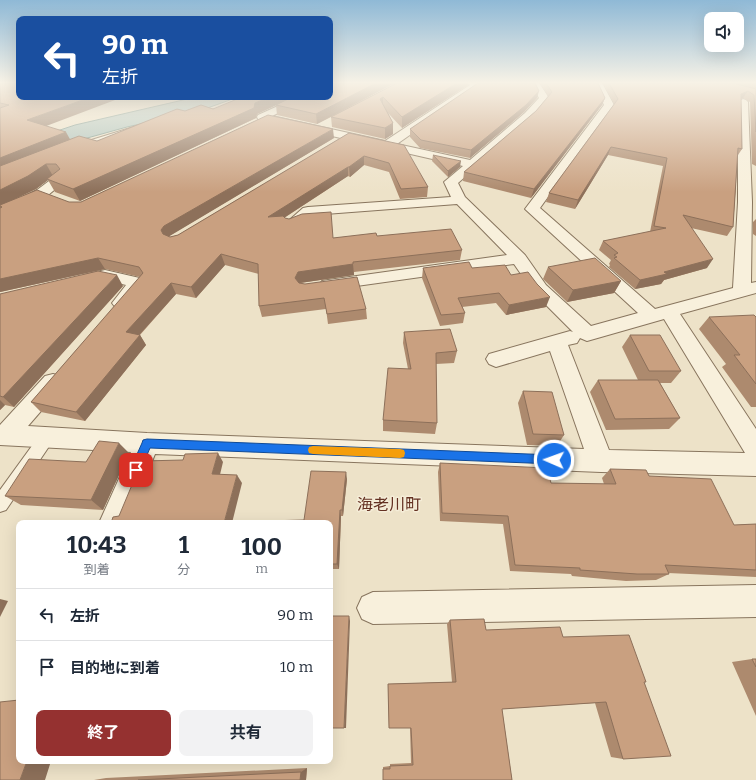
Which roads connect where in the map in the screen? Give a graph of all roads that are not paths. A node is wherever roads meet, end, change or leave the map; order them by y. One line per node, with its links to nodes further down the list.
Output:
1 (266, 119): 9 (street)
2 (275, 119): 10 (street)
3 (425, 119): 13 (street)
4 (523, 119): 16 (street)
5 (598, 119): 27 (street)
6 (745, 119): 15 (street)
7 (333, 122): 10 (street)
8 (150, 124): 14 (lane)
9 (255, 125)
10 (319, 129): 11 (street)
11 (348, 136): 12 (street); 13 (street)
12 (335, 144)
13 (387, 145): 16 (street)
14 (70, 148)
15 (750, 153): 26 (street)
16 (472, 164): 20 (street)
17 (58, 181): 18 (street)
18 (42, 192): 19 (street); 21 (street)
19 (55, 198)
20 (460, 200): 22 (street); 23 (street)
21 (0, 213)
22 (292, 224)
23 (519, 258): 25 (street); 29 (street)
24 (75, 282): 28 (street)
25 (315, 287)
26 (749, 289): 27 (street)
27 (660, 313): 29 (street); 36 (street)
28 (107, 318)
29 (587, 334): 30 (street)
30 (556, 342): 31 (street); 37 (street)
31 (496, 359)
32 (62, 371): 33 (street)
33 (3, 435): 34 (street)
34 (47, 438): 35 (street); 39 (lane)
35 (147, 443): 37 (street); 40 (street)
36 (756, 450)
37 (601, 461): 38 (street)
38 (756, 465)
39 (0, 504)
40 (114, 520)
41 (756, 601): 42 (street)
42 (373, 608)

